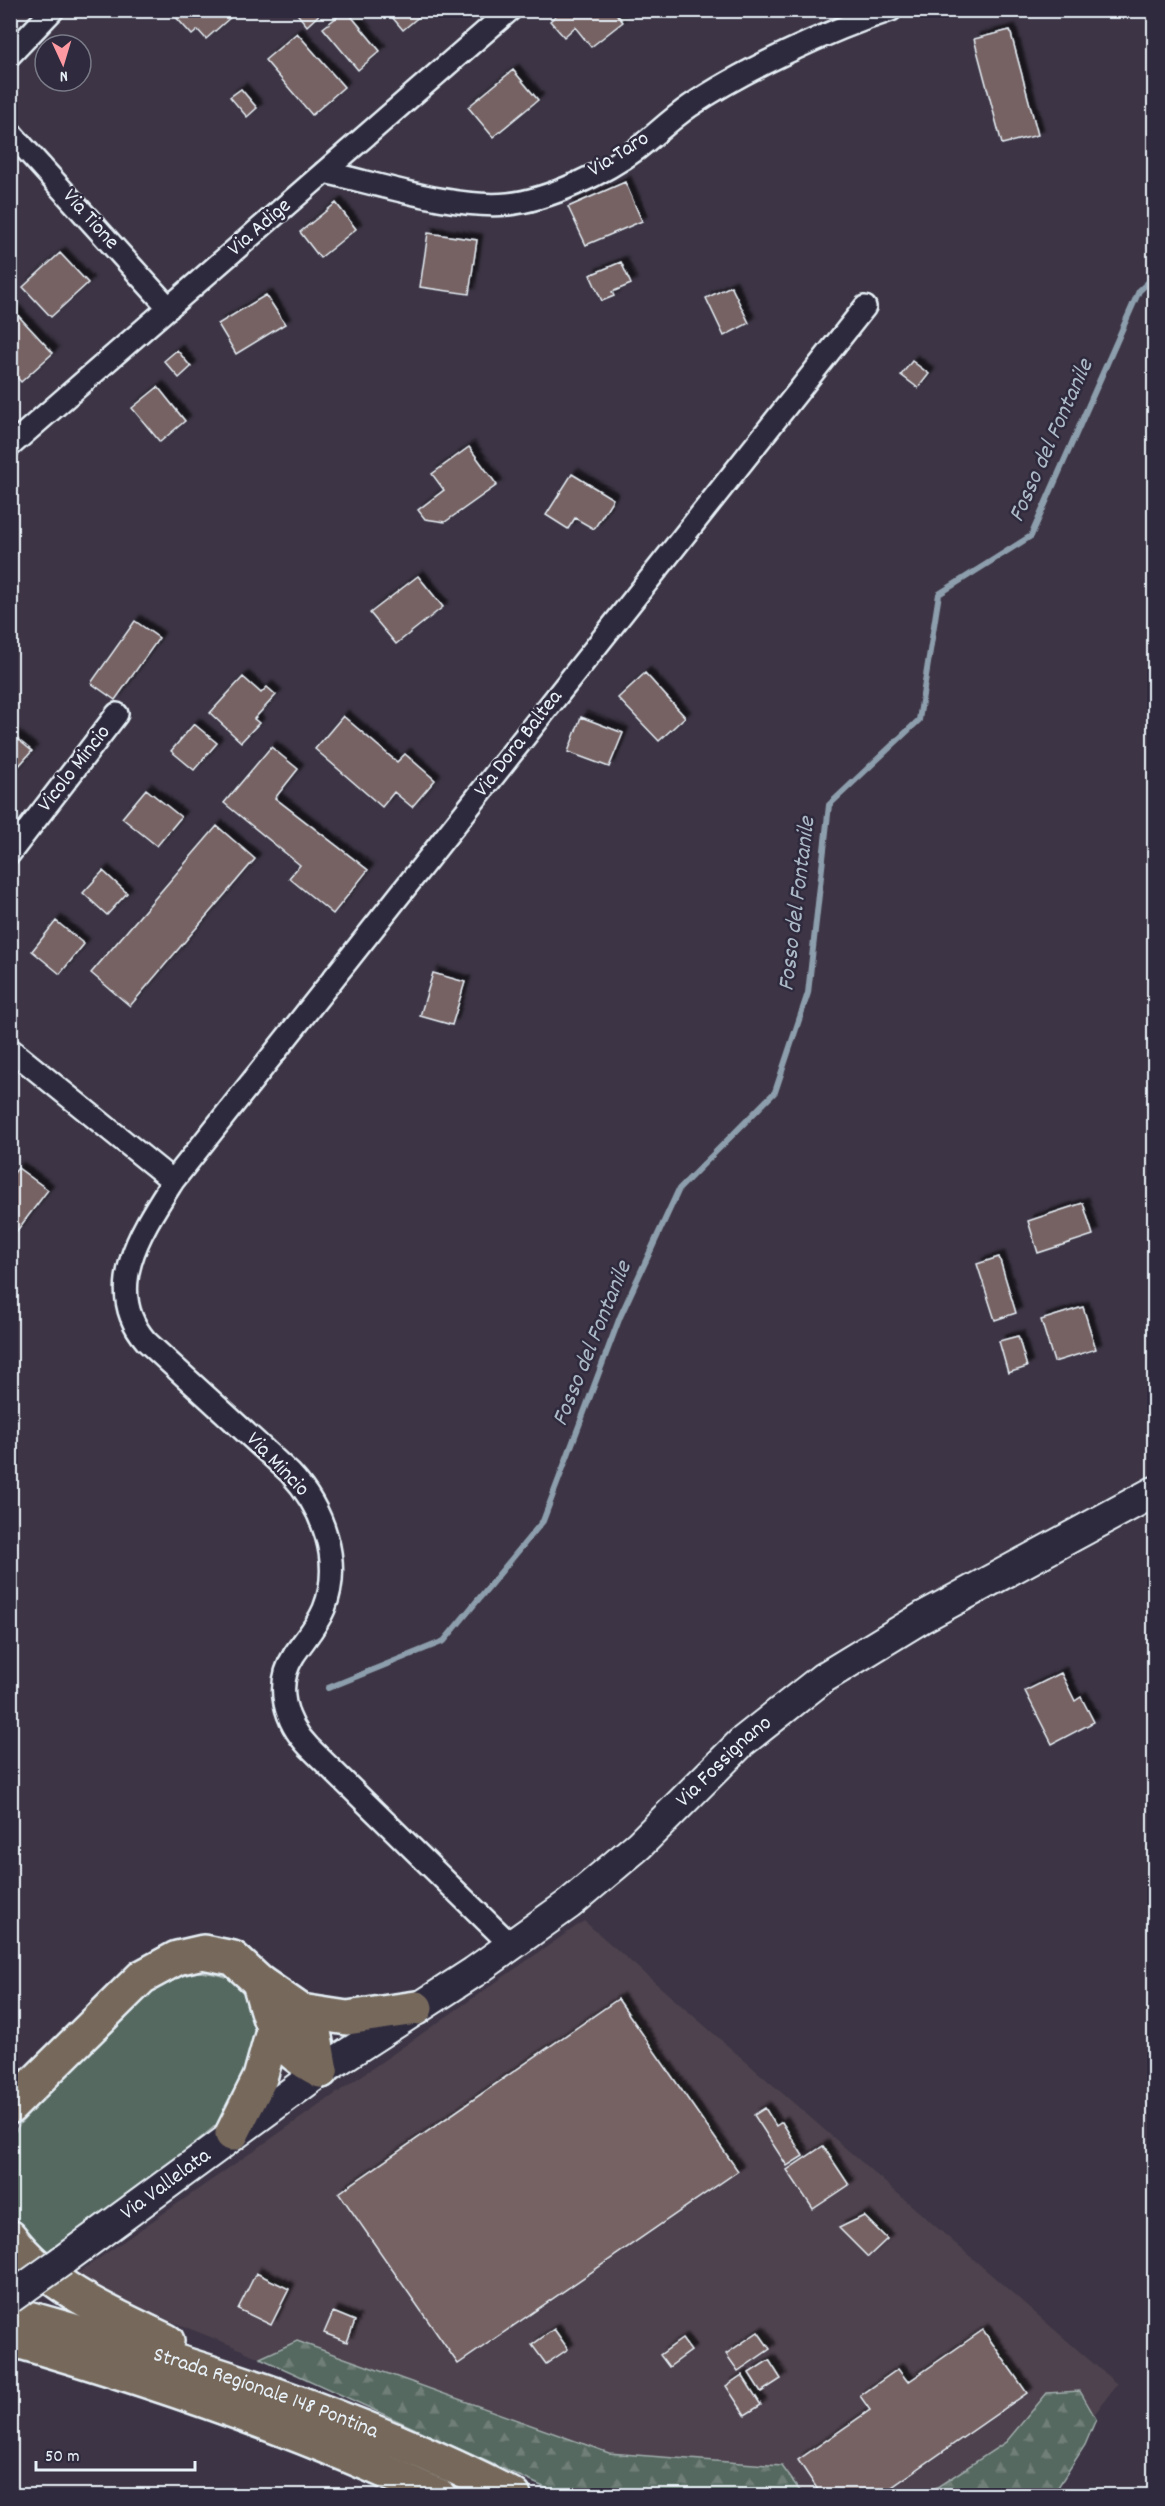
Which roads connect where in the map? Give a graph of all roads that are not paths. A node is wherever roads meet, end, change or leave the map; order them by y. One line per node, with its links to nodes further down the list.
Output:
1 (53, 10): 4 (street)
2 (510, 10): 6 (street, Via Adige)
3 (891, 10): 6 (street, Via Taro)
4 (10, 55)
5 (10, 132): 8 (street, Via Tione)
6 (324, 172): 8 (street, Via Adige)
7 (865, 307): 13 (street, Via Dora Baltea)
8 (169, 308): 9 (street, Via Adige)
9 (10, 446)
10 (117, 714): 11 (street, Vicolo Mincio)
11 (10, 853)
12 (10, 1049): 13 (street)
13 (173, 1181): 15 (street, Via Mincio)
14 (1155, 1492): 15 (street, Via Fossignano)
15 (512, 1946): 17 (street, Via Fossignano)
16 (259, 1982): 18 (highway); 19 (highway); 21 (highway)
17 (416, 2008): 18 (highway); 20 (street, Via Fossignano)
18 (301, 2011): 20 (highway)
19 (273, 2031): 20 (highway); 24 (highway)
20 (321, 2071): 24 (street, Via Vallelata)
21 (36, 2084): 22 (highway); 23 (highway)
22 (10, 2108)
23 (10, 2128)
24 (232, 2134): 26 (street, Via Vallelata, bridge)
25 (10, 2237): 29 (highway)
26 (10, 2298)
27 (10, 2313): 29 (highway, Strada Regionale 148 Pontina)
28 (10, 2339): 30 (highway, Strada Regionale 148 Pontina)
29 (277, 2394): 31 (highway, Strada Regionale 148 Pontina)
30 (439, 2496)
31 (514, 2496)

